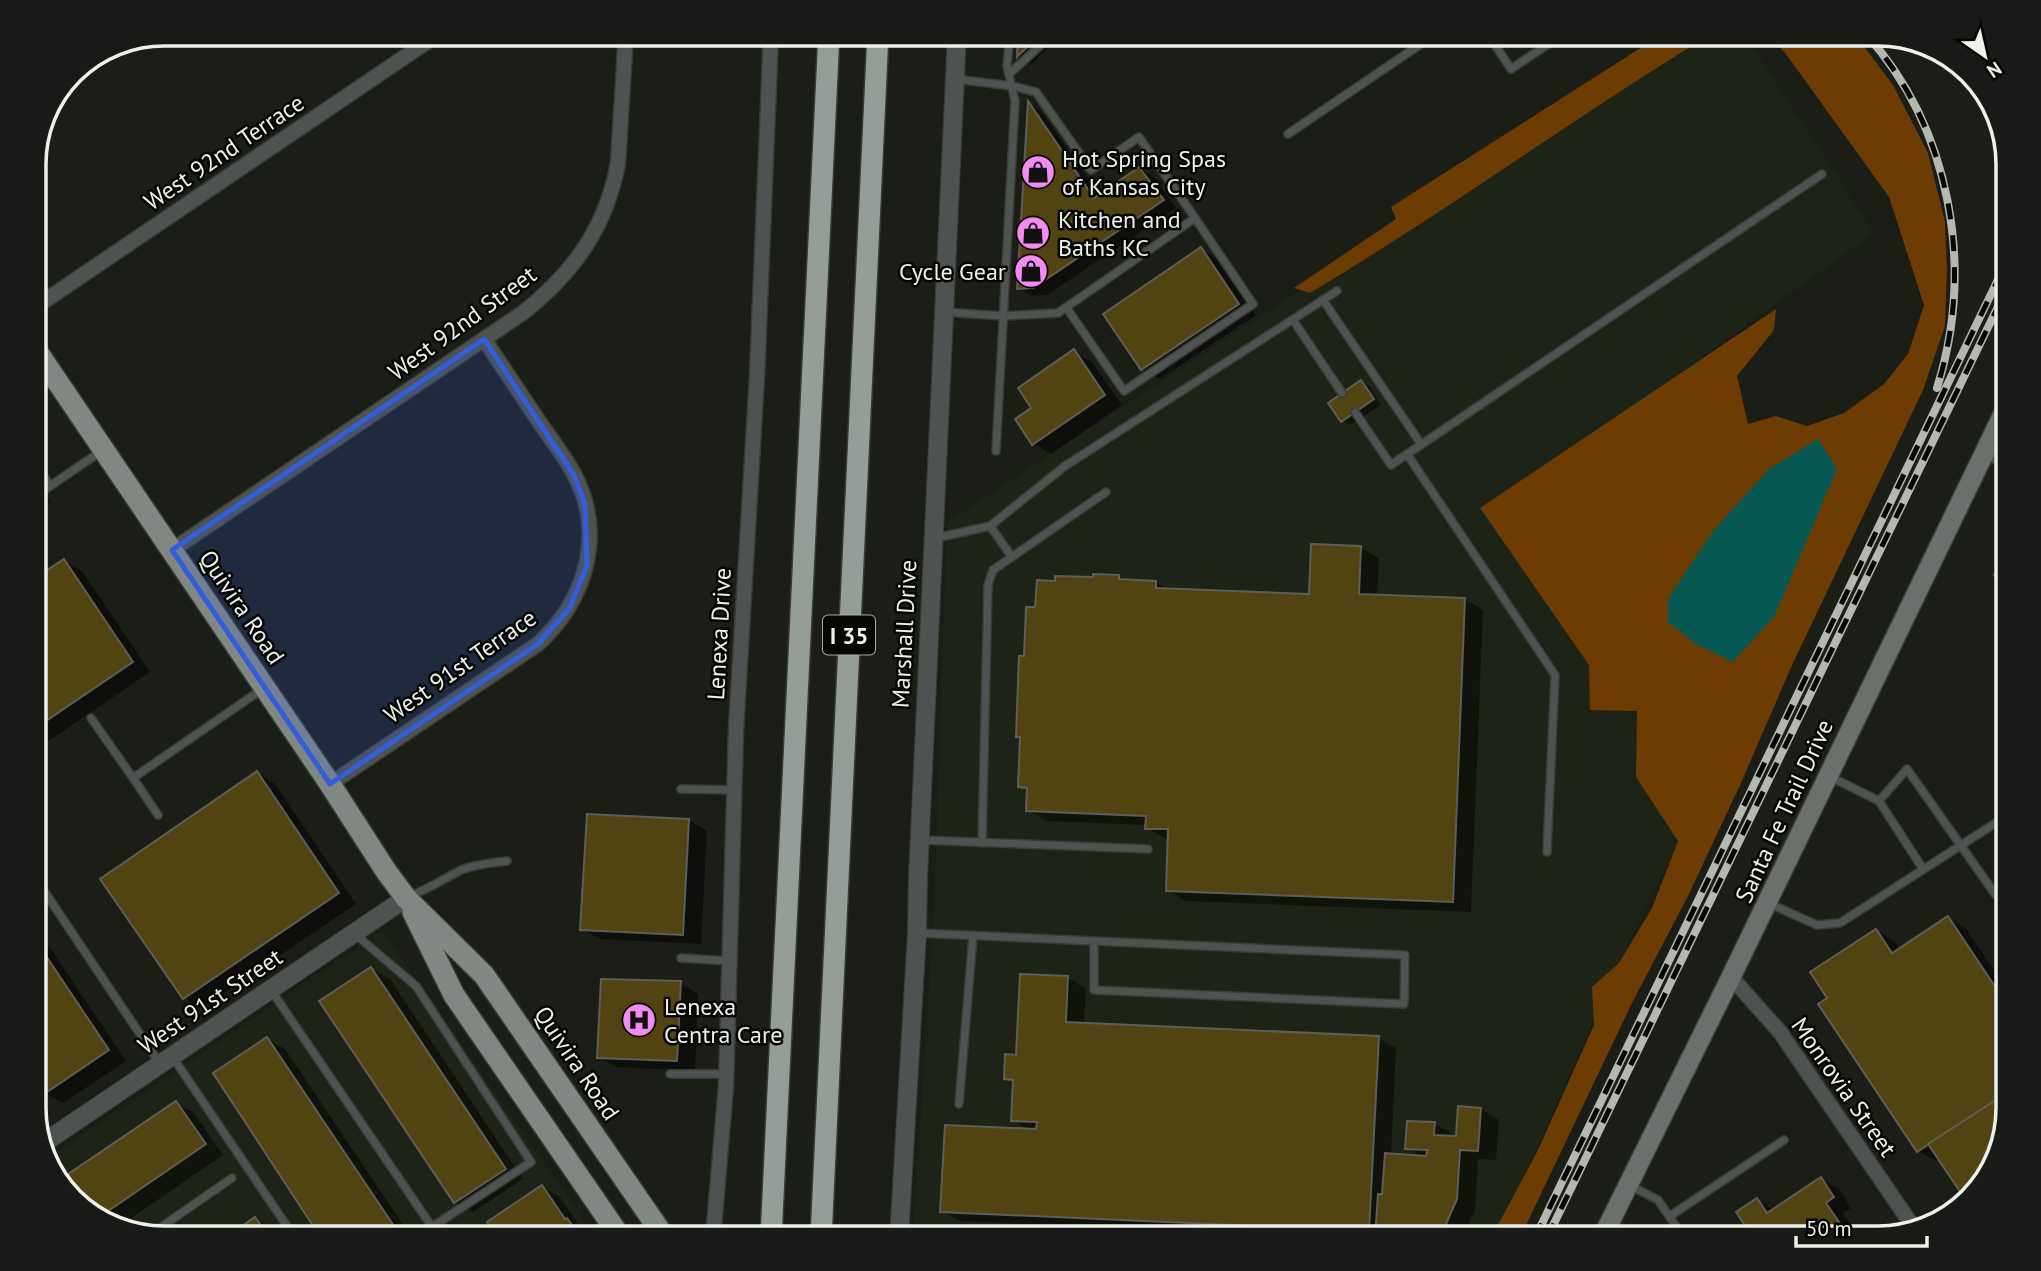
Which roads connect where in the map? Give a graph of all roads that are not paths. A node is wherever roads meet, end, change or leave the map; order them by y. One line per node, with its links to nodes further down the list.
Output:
1 (421, 46): 19 (street, West 92nd Terrace)
2 (625, 46): 25 (street, West 92nd Street)
3 (770, 46): 50 (street, Lenexa Drive)
4 (828, 46): 90 (highway, I 35)
5 (877, 46): 91 (highway, I 35)
6 (956, 46): 13 (street, Marshall Drive)
7 (1009, 46): 12 (lane)
8 (1040, 46): 12 (lane)
9 (1418, 46): 15 (lane)
10 (1496, 46): 11 (lane)
11 (1546, 46)
12 (1009, 74): 14 (lane)
13 (955, 79): 14 (lane); 22 (street, Marshall Drive)
14 (1012, 86): 17 (lane); 23 (lane)
15 (1288, 134)
16 (1822, 174): 30 (lane)
17 (1195, 218): 21 (lane); 21 (lane)
18 (1338, 291): 20 (lane)
19 (46, 299)
20 (1323, 300): 24 (lane); 30 (lane)
21 (1066, 307): 23 (lane)
22 (944, 312): 23 (lane); 41 (street, Marshall Drive)
23 (1003, 316): 32 (lane)
24 (1293, 320): 27 (lane); 40 (lane)
25 (484, 339): 42 (street, West 92nd Street); 48 (street, West 91st Terrace)
26 (46, 366): 31 (main road, Quivira Road)
27 (1342, 393)
28 (1355, 412): 33 (lane)
29 (1995, 430): 34 (main road, Santa Fe Trail Drive)
30 (1421, 444): 33 (lane)
31 (103, 449): 37 (lane); 42 (main road, Quivira Road)
32 (996, 452)
33 (1407, 454): 58 (lane)
34 (1983, 455): 35 (lane); 46 (main road, Santa Fe Trail Drive)
35 (1995, 460)
36 (46, 479): 37 (lane)
37 (50, 485): 38 (lane)
38 (46, 488)
39 (1106, 492): 43 (lane)
40 (990, 526): 41 (lane); 43 (lane)
41 (933, 538): 54 (street, Marshall Drive)
42 (172, 550): 44 (main road, Quivira Road)
43 (1012, 557): 55 (lane)
44 (265, 687): 47 (lane); 48 (main road, Quivira Road)
45 (91, 718): 47 (lane)
46 (1828, 775): 51 (lane); 64 (main road, Santa Fe Trail Drive)
47 (133, 778): 52 (lane)
48 (330, 784): 63 (main road, Quivira Road)
49 (681, 789): 50 (lane)
50 (735, 790): 70 (street, Lenexa Drive)
51 (1879, 802): 56 (lane); 60 (lane)
52 (158, 815)
53 (1996, 823): 56 (lane)
54 (919, 840): 55 (lane); 66 (street, Marshall Drive)
55 (982, 843): 57 (lane)
56 (1960, 846): 60 (lane); 61 (lane)
57 (1148, 849)
58 (1547, 852)
59 (507, 861): 63 (lane)
60 (1923, 869): 64 (lane)
61 (1996, 893)
62 (46, 894): 73 (lane)
63 (406, 898): 65 (street, West 91st Street); 87 (main road, Quivira Road); 88 (main road, Quivira Road)
64 (1767, 902): 71 (main road, Santa Fe Trail Drive)
65 (354, 933): 72 (street, West 91st Street); 86 (lane)
66 (917, 933): 67 (lane); 92 (street, Marshall Drive)
67 (973, 936): 68 (lane); 76 (lane)
68 (1094, 942): 68 (lane)
69 (681, 958): 70 (lane)
70 (730, 961): 75 (street, Lenexa Drive)
71 (1731, 977): 80 (main road, Santa Fe Trail Drive); 82 (street, Monrovia Street)
72 (271, 989): 73 (street, West 91st Street); 85 (lane)
73 (166, 1060): 77 (street, West 91st Street); 84 (lane)
74 (670, 1074): 75 (lane)
75 (726, 1074): 89 (street, Lenexa Drive)
76 (960, 1104)
77 (50, 1138)
78 (1784, 1140): 81 (lane)
79 (232, 1178): 83 (lane)
80 (1629, 1184): 81 (lane); 93 (main road, Santa Fe Trail Drive)
81 (1670, 1216): 94 (lane)
82 (1909, 1221)
83 (163, 1226)
84 (286, 1226)
85 (431, 1226)
86 (434, 1226)
87 (613, 1226)
88 (657, 1226)
89 (714, 1226)
90 (772, 1226)
91 (822, 1226)
92 (900, 1226)
93 (1608, 1226)
94 (1676, 1226)

